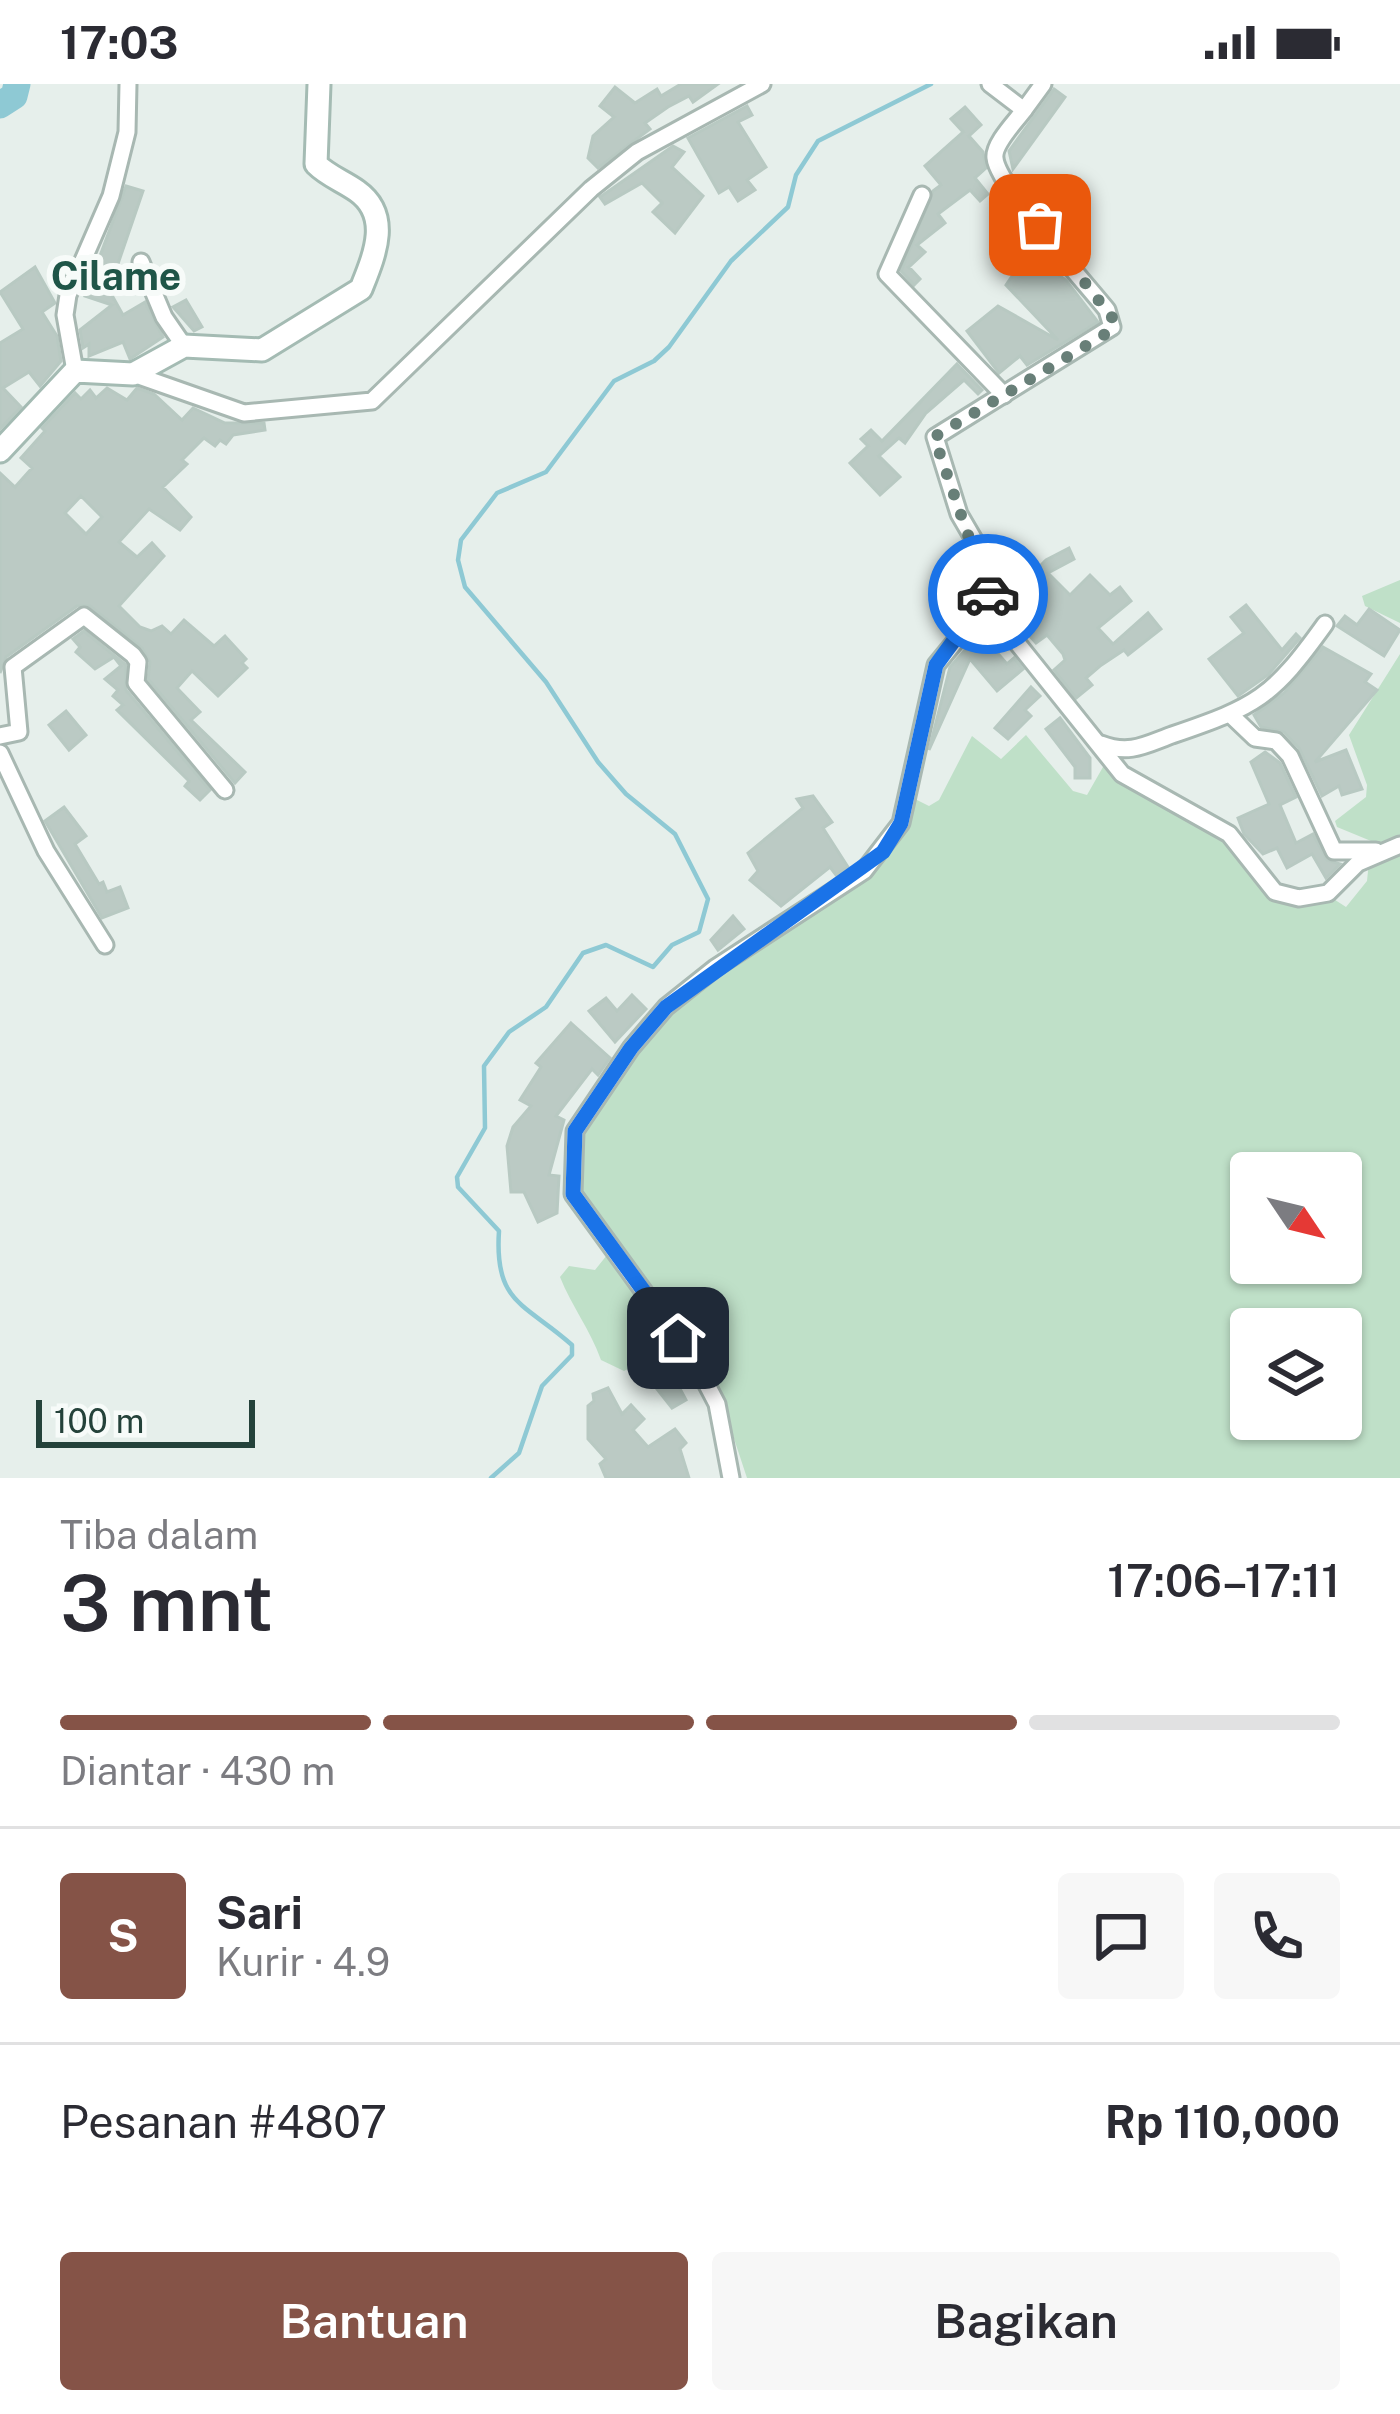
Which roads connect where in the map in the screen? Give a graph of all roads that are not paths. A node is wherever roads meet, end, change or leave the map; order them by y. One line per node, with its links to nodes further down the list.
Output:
1 (128, 84): 10 (street)
2 (319, 84): 9 (street)
3 (762, 84): 11 (street)
4 (990, 84): 6 (street)
5 (1042, 84): 6 (street)
6 (1024, 110): 12 (street)
7 (922, 195): 12 (street)
8 (141, 262): 9 (street)
9 (184, 346): 11 (street)
10 (75, 371): 11 (street); 13 (street)
11 (133, 374)
12 (1004, 395): 14 (street)
13 (0, 451)
14 (986, 604): 18 (street); 24 (street)
15 (1325, 624): 16 (street)
16 (1233, 717): 18 (street); 22 (street)
17 (0, 736): 20 (street)
18 (1099, 742): 22 (street)
19 (0, 753): 23 (street)
20 (225, 790)
21 (1400, 845): 22 (street)
22 (1379, 852)
23 (105, 945)
24 (730, 1478)

